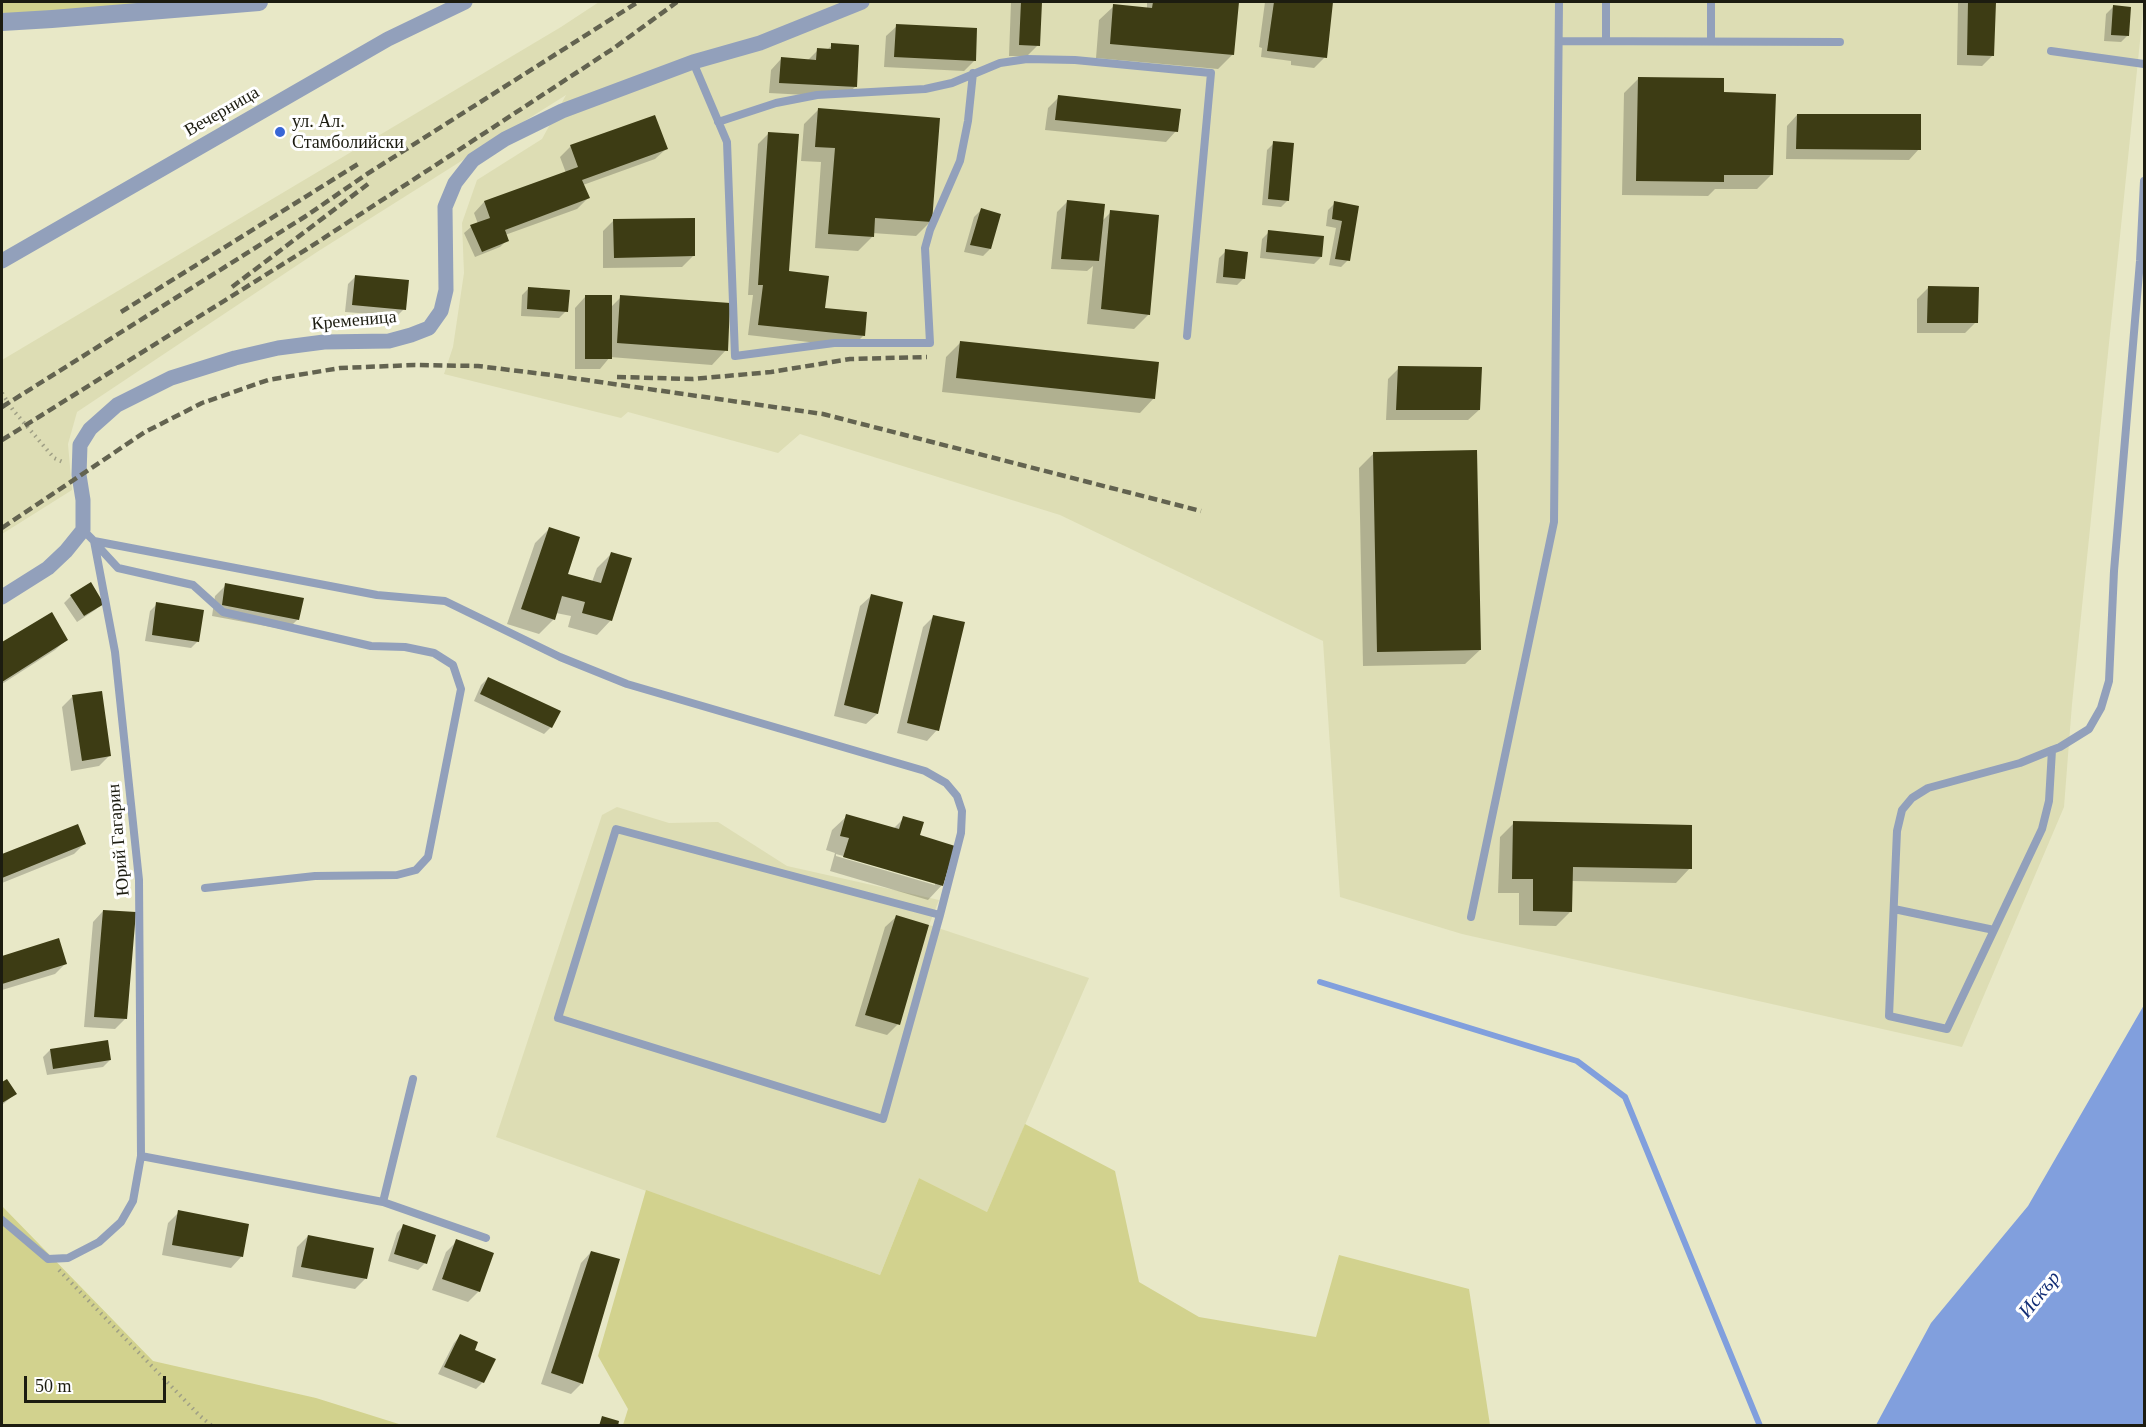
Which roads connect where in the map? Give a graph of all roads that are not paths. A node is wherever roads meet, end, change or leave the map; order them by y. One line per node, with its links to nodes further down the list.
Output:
1 (259, 2): 7 (street)
2 (465, 2): 18 (street, Вечерница)
3 (862, 2): 13 (street, Кременица)
4 (1559, 2): 8 (lane)
5 (1606, 2): 9 (lane)
6 (1711, 2): 10 (lane)
7 (2, 22)
8 (1559, 41): 9 (lane); 27 (lane)
9 (1606, 41): 10 (lane)
10 (1711, 41): 11 (lane)
11 (1840, 42)
12 (2051, 51): 14 (lane)
13 (693, 62): 16 (lane); 20 (street, Кременица)
14 (2145, 64)
15 (973, 73): 16 (lane); 16 (lane); 19 (lane)
16 (718, 122)
17 (2145, 181): 23 (lane)
18 (2, 261)
19 (1187, 336)
20 (82, 530): 21 (lane); 22 (street)
21 (94, 542): 24 (lane); 26 (lane); 30 (lane, Юрий Гагарин)
22 (2, 597)
23 (2052, 750): 25 (lane); 28 (lane)
24 (205, 888)
25 (1894, 909): 28 (lane); 28 (lane)
26 (940, 915): 26 (lane)
27 (1471, 917)
28 (1994, 930)
29 (413, 1079): 31 (lane)
30 (141, 1156): 31 (lane); 32 (lane, Юрий Гагарин)
31 (383, 1202): 33 (lane)
32 (2, 1220)
33 (486, 1238)

